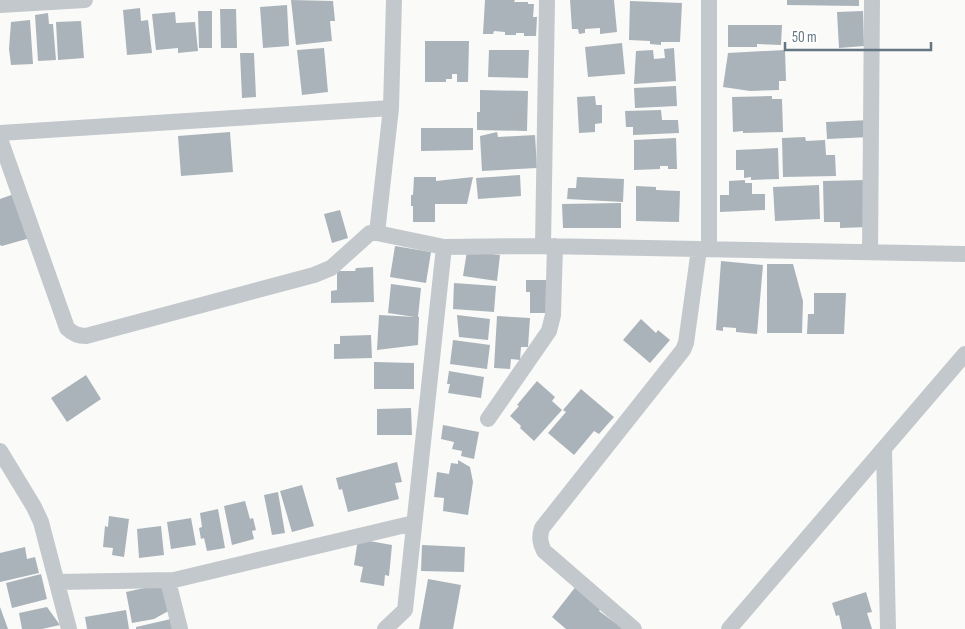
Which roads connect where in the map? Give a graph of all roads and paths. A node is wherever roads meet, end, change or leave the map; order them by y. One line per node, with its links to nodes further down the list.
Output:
1 (86, 0): 6 (street)
2 (394, 0): 8 (street)
3 (547, 0): 12 (street)
4 (709, 0): 14 (street)
5 (872, 0): 15 (street)
6 (28, 2): 7 (street)
7 (0, 5)
8 (391, 108): 9 (street); 11 (street)
9 (0, 133)
10 (0, 139): 11 (street)
11 (377, 233): 13 (street)
12 (549, 246): 13 (street); 14 (street); 18 (street)
13 (444, 248): 21 (street)
14 (704, 249): 15 (street); 27 (street)
15 (870, 252): 16 (street)
16 (965, 254)
17 (965, 354): 19 (street)
18 (488, 420)
19 (884, 449): 28 (street); 29 (street)
20 (0, 450): 23 (street)
21 (414, 523): 22 (street); 26 (street)
22 (168, 581): 23 (street); 25 (street)
23 (57, 582): 24 (street)
24 (69, 629)
25 (180, 629)
26 (385, 629)
27 (634, 629)
28 (729, 629)
29 (888, 629)

